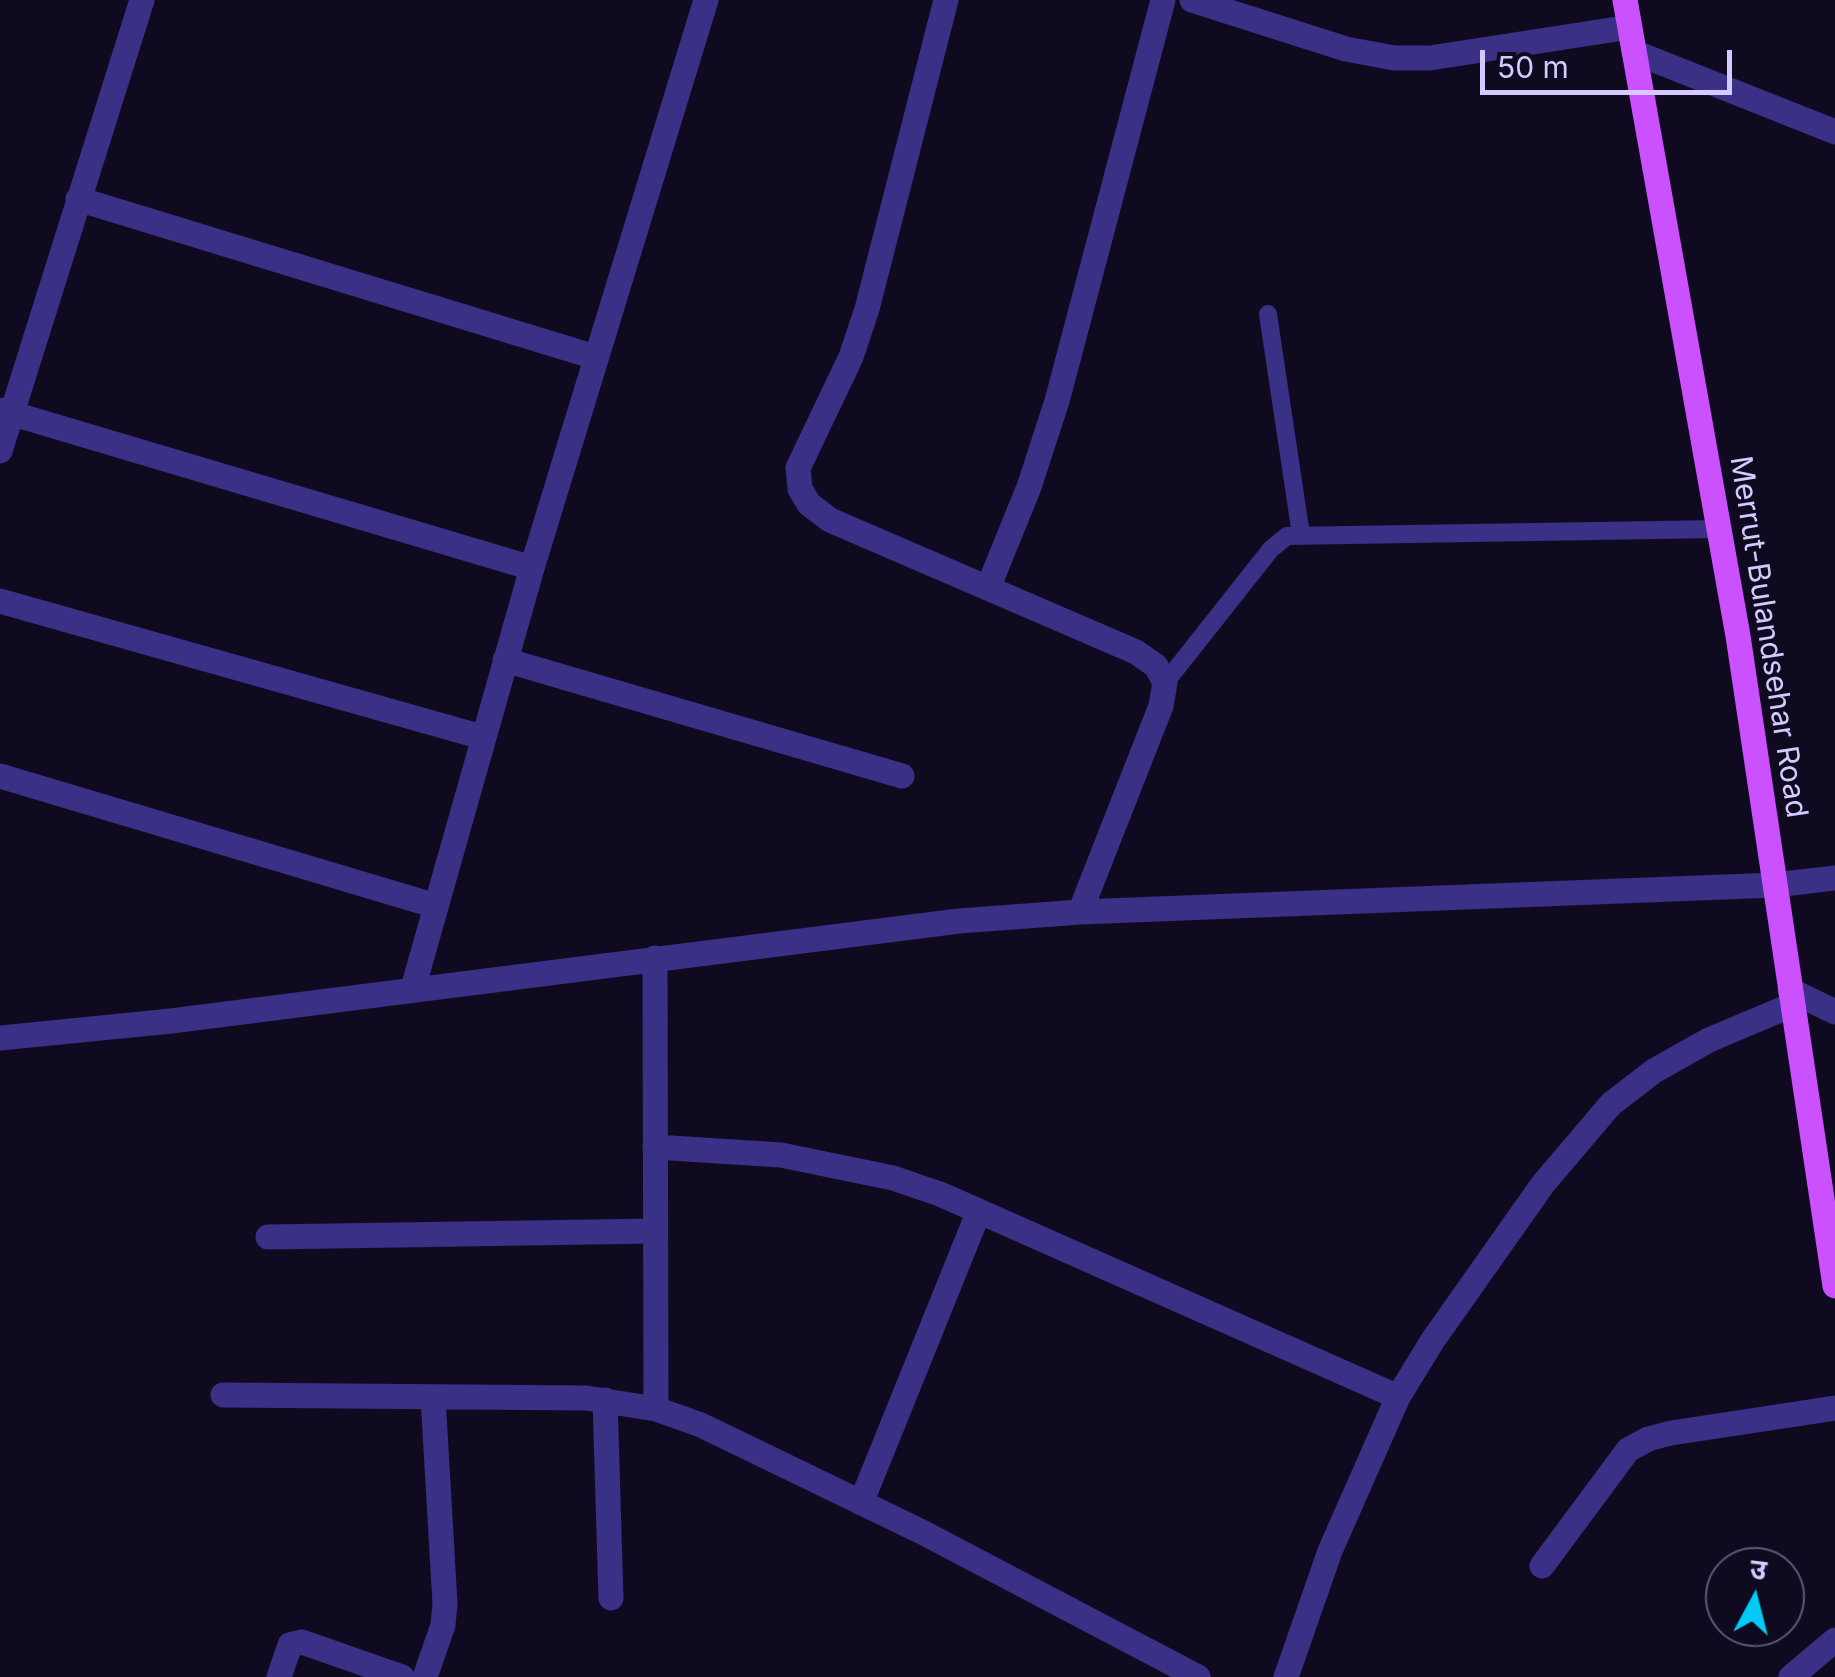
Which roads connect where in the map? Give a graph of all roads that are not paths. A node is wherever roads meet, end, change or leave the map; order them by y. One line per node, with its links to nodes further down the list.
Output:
1 (142, 0): 9 (street)
2 (706, 0): 11 (street)
3 (946, 0): 17 (street)
4 (1163, 0): 17 (street)
5 (1192, 0): 7 (street)
6 (1625, 0): 7 (main road, Merrut-Bulandsehar Road)
7 (1632, 39): 8 (street); 14 (main road, Merrut-Bulandsehar Road)
8 (1835, 132)
9 (78, 200): 11 (street); 12 (street)
10 (1268, 314): 15 (lane)
11 (596, 357): 16 (street)
12 (6, 411): 13 (street); 16 (street)
13 (0, 451)
14 (1720, 529): 15 (lane); 25 (main road, Merrut-Bulandsehar Road)
15 (1301, 535): 20 (lane)
16 (532, 568): 19 (street)
17 (988, 588): 20 (street)
18 (0, 600): 21 (street)
19 (505, 660): 21 (street); 23 (street)
20 (1165, 682): 27 (street)
21 (482, 737): 26 (street)
22 (0, 776): 26 (street)
23 (902, 776)
24 (1835, 878): 25 (street)
25 (1774, 886): 27 (street); 30 (main road, Merrut-Bulandsehar Road)
26 (436, 906): 29 (street)
27 (1080, 912): 28 (street)
28 (655, 958): 29 (street); 33 (street)
29 (413, 988): 32 (street)
30 (1791, 998): 31 (street); 37 (main road, Merrut-Bulandsehar Road); 40 (street)
31 (1835, 1012)
32 (0, 1038)
33 (655, 1147): 34 (street); 35 (street)
34 (978, 1211): 40 (street); 44 (street)
35 (656, 1231): 36 (street); 42 (street)
36 (268, 1237)
37 (1835, 1286)
38 (223, 1394): 39 (street)
39 (434, 1396): 41 (street); 50 (street)
40 (1398, 1397): 52 (street)
41 (605, 1400): 42 (street); 46 (street)
42 (656, 1408): 44 (street)
43 (1835, 1408): 45 (street)
44 (861, 1503): 51 (street)
45 (1542, 1566)
46 (611, 1598)
47 (1835, 1640): 53 (street)
48 (279, 1677): 49 (street)
49 (402, 1677)
50 (425, 1677)
51 (1198, 1677)
52 (1286, 1677)
53 (1791, 1677)

